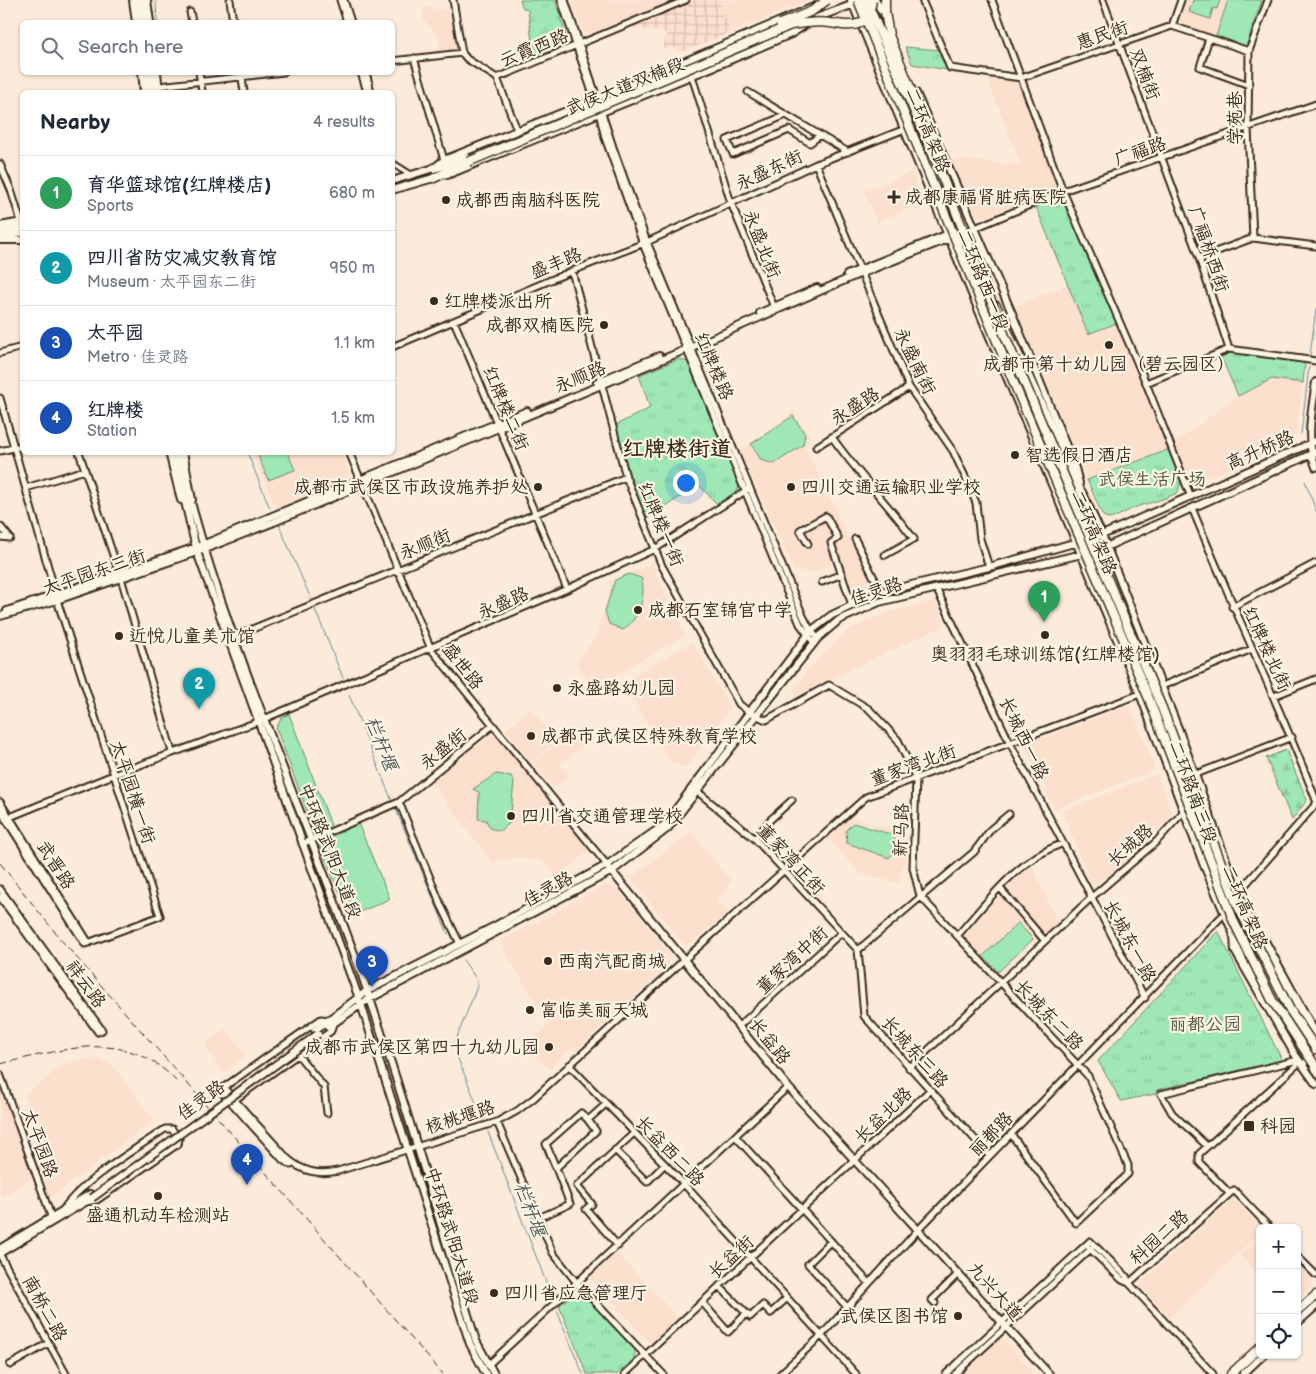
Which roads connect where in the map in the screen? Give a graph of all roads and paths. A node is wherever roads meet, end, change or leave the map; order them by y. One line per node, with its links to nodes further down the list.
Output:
1 (133, 0): 26 (main road)
2 (138, 0): 27 (main road)
3 (142, 0): 28 (main road)
4 (147, 0): 29 (main road)
5 (230, 0): 31 (street)
6 (340, 0): 32 (street)
7 (344, 0): 33 (street)
8 (454, 0): 39 (street)
9 (561, 0): 36 (street)
10 (565, 0): 36 (street)
11 (670, 0): 24 (street)
12 (686, 0): 24 (street, 云霞西路)
13 (829, 0): 64 (main road, 武侯大道双楠段); 75 (highway, bridge)
14 (865, 0): 23 (main road, 武侯大道双楠段); 76 (highway, 二环高架路, bridge)
15 (872, 0): 75 (highway, bridge)
16 (876, 0): 89 (main road, 二环路西一段)
17 (885, 0): 76 (highway, bridge)
18 (922, 0): 52 (street)
19 (992, 0): 52 (street)
20 (1104, 0): 37 (street, 双楠街)
21 (1181, 0): 34 (street)
22 (1268, 0): 38 (street, 学苑巷)
23 (854, 1): 50 (main road, 武侯大道双楠段); 69 (main road, 二环路西一段); 230 (highway, 二环高架路, bridge)
24 (672, 6): 36 (street, 云霞西路)
25 (190, 12): 30 (street)
26 (136, 20)
27 (140, 20)
28 (145, 20)
29 (150, 20)
30 (192, 20)
31 (233, 20)
32 (346, 20)
33 (350, 20)
34 (1172, 26): 35 (street); 37 (street, 惠民街)
35 (1209, 38): 38 (street); 54 (street)
36 (579, 44): 51 (street, 云霞西路); 64 (street, 红牌楼路)
37 (1119, 44): 52 (street, 惠民街); 73 (street, 双楠街)
38 (1249, 51): 54 (street, 学苑巷)
39 (462, 53): 40 (street); 51 (street)
40 (414, 58): 41 (street); 74 (street)
41 (395, 61)
42 (142, 75): 56 (main road)
43 (146, 75): 57 (main road)
44 (151, 75): 58 (main road)
45 (157, 75): 55 (main road)
46 (199, 75): 53 (street)
47 (241, 75): 53 (street); 60 (street)
48 (362, 75): 61 (street)
49 (367, 75): 62 (street)
50 (692, 76): 66 (main road, 武侯大道双楠段); 86 (street, 永盛北街)
51 (496, 78): 70 (street)
52 (1021, 78): 85 (street)
53 (200, 82): 55 (street); 59 (street)
54 (1249, 85): 68 (street, 学苑巷)
55 (159, 89)
56 (144, 90)
57 (149, 90)
58 (154, 90)
59 (202, 90)
60 (244, 90)
61 (366, 90)
62 (370, 90)
63 (748, 92): 67 (street)
64 (597, 99): 66 (street, 红牌楼路); 70 (main road, 武侯大道双楠段)
65 (1316, 104): 68 (street, 广福路)
66 (601, 112): 82 (main road, 武侯大道双楠段); 94 (street, 红牌楼路)
67 (786, 115): 71 (street); 71 (street)
68 (1248, 128): 73 (street, 广福路); 92 (street, 学苑巷)
69 (905, 129): 72 (street, 永盛东街); 90 (main road, 二环路西一段)
70 (518, 130): 74 (main road, 武侯大道双楠段)
71 (820, 135): 72 (street)
72 (848, 152): 78 (street, 永盛东街)
73 (1163, 158): 85 (street, 广福路); 96 (street, 广福桥西街)
74 (444, 160): 80 (main road, 武侯大道双楠段)
75 (468, 160): 80 (highway); 82 (highway)
76 (936, 161): 99 (highway, 二环高架路, bridge)
77 (0, 164): 88 (street)
78 (816, 164): 86 (street, 永盛东街); 98 (street, 永盛南街)
79 (395, 165): 81 (street)
80 (434, 168): 81 (main road, 武侯大道双楠段)
81 (411, 176): 83 (main road, 武侯大道双楠段)
82 (434, 178): 84 (main road, 武侯大道双楠段)
83 (395, 180)
84 (395, 189)
85 (1064, 192): 89 (street, 广福路); 110 (street)
86 (731, 203): 94 (street, 永盛东街); 100 (street, 永盛北街)
87 (0, 228): 88 (main road)
88 (20, 228): 91 (main road)
89 (975, 228): 90 (main road, 永顺路); 134 (main road, 二环路西一段)
90 (949, 236): 98 (main road, 永顺路); 143 (main road, 二环路西一段)
91 (0, 238): 93 (main road)
92 (1253, 238): 95 (street); 96 (street)
93 (20, 240)
94 (645, 243): 97 (street, 盛丰路); 103 (street, 红牌楼路)
95 (1316, 246)
96 (1199, 258): 105 (street, 广福桥西街)
97 (572, 271): 101 (street, 盛丰路); 109 (street, 红牌楼一街)
98 (859, 272): 100 (main road); 103 (main road, 永顺路); 111 (street, 永盛南街)
99 (982, 279): 134 (highway, bridge); 225 (highway, 二环高架路, bridge)
100 (774, 307): 103 (main road)
101 (454, 321): 102 (street, 盛丰路); 113 (street, 红牌楼二街)
102 (395, 346)
103 (688, 347): 109 (main road, 永顺路); 132 (street, 红牌楼路)
104 (20, 348): 106 (street)
105 (1229, 349): 107 (street); 110 (street)
106 (0, 353)
107 (1316, 361)
108 (1316, 382): 115 (main road)
109 (600, 383): 113 (main road, 永顺路); 129 (street, 红牌楼一街)
110 (1146, 383): 135 (street)
111 (909, 387): 114 (street, 永盛路); 151 (street, 永盛南街)
112 (0, 398): 118 (street, 太平园横一街)
113 (498, 426): 130 (main road, 永顺路); 138 (street, 红牌楼二街)
114 (832, 437): 117 (street, 永盛路); 149 (street)
115 (1313, 443): 120 (main road); 135 (main road, 高升桥路)
116 (20, 447): 118 (street)
117 (816, 447)
118 (15, 448): 119 (street); 131 (street, 太平园横一街)
119 (0, 451)
120 (1313, 453): 127 (main road); 136 (main road, 高升桥路)
121 (80, 455): 128 (street)
122 (170, 455): 137 (main road)
123 (174, 455): 133 (main road, 中环路武阳大道段)
124 (178, 455): 133 (main road, 中环路武阳大道段)
125 (184, 455): 137 (main road)
126 (350, 455): 130 (street, 盛世路)
127 (1316, 467)
128 (85, 470): 131 (street); 154 (street)
129 (626, 477): 138 (street, 永顺街); 147 (street, 红牌楼一街)
130 (362, 483): 146 (main road, 永顺路); 152 (street, 盛世路)
131 (26, 488): 159 (street, 太平园横一街)
132 (748, 489): 147 (street, 永盛路); 163 (street, 红牌楼路)
133 (184, 490): 137 (main road, 中环路武阳大道段)
134 (1082, 495): 140 (main road, 二环路西一段)
135 (1191, 497): 140 (main road, 高升桥路)
136 (1192, 508): 145 (main road, 高升桥路); 161 (street, 红牌楼北街)
137 (190, 513): 146 (main road, 中环路武阳大道段)
138 (536, 514): 152 (street, 永顺街); 157 (street, 红牌楼二街)
139 (0, 526): 141 (street)
140 (1102, 535): 143 (main road, 高升桥路); 145 (main road, 二环路南三段)
141 (0, 538)
142 (855, 539): 158 (street)
143 (1077, 542): 148 (main road, 二环路西一段); 151 (main road, 佳灵路)
144 (808, 544): 153 (street)
145 (1106, 547): 148 (main road, 高升桥路); 169 (main road, 二环路南三段)
146 (199, 549): 154 (main road, 太平园东三街); 164 (main road, 中环路武阳大道段); 174 (main road, 中环路武阳大道段)
147 (655, 549): 157 (street, 永盛路); 172 (street, 红牌楼一街)
148 (1082, 554): 156 (main road, 佳灵路); 170 (main road, 二环路南三段)
149 (885, 555)
150 (1316, 562): 161 (street)
151 (989, 567): 158 (main road, 佳灵路)
152 (398, 570): 164 (street, 永顺街); 166 (street, 盛世路)
153 (842, 574): 155 (street); 160 (street)
154 (120, 576): 159 (main road, 太平园东三街); 178 (street)
155 (822, 582)
156 (936, 588): 165 (main road, 佳灵路); 177 (street, 长城西一路)
157 (567, 589): 166 (street, 永盛路)
158 (881, 592): 160 (main road, 佳灵路)
159 (56, 598): 162 (main road, 太平园东三街); 179 (street, 太平园横一街)
160 (852, 605): 163 (main road, 佳灵路)
161 (1232, 607): 167 (street, 红牌楼北街)
162 (0, 615)
163 (809, 633): 165 (street, 红牌楼路); 172 (main road, 佳灵路)
164 (235, 636): 174 (main road, 中环路武阳大道段)
165 (816, 640): 173 (main road, 佳灵路)
166 (431, 649): 174 (street, 永盛路); 175 (street, 盛世路)
167 (1252, 649): 169 (street); 171 (street, 红牌楼北街)
168 (1316, 679): 171 (street)
169 (1162, 686): 180 (main road, 二环路南三段)
170 (1140, 694): 177 (street, 董家湾北街); 182 (main road, 二环路南三段)
171 (1274, 696): 176 (street, 红牌楼北街)
172 (749, 712): 173 (street, 新马路); 196 (main road, 佳灵路)
173 (756, 715): 181 (street, 新马路); 183 (main road, 佳灵路)
174 (260, 721): 178 (street, 永盛路); 193 (main road, 中环路武阳大道段); 194 (main road, 中环路武阳大道段)
175 (493, 725): 186 (street, 永盛街); 196 (street, 盛世路)
176 (1292, 737): 180 (street); 187 (street, 红牌楼北街)
177 (1010, 743): 181 (street, 董家湾北街); 195 (street, 长城西一路)
178 (172, 752): 179 (street, 永盛路)
179 (113, 775): 191 (street, 永盛路); 211 (street, 太平园横一街)
180 (1195, 775): 182 (street); 201 (main road, 二环路南三段)
181 (916, 779): 197 (street, 董家湾北街); 202 (street, 新马路)
182 (1174, 782): 189 (main road, 二环路南三段)
183 (698, 792): 192 (street, 董家湾正街); 198 (main road, 佳灵路)
184 (792, 800): 192 (street)
185 (0, 802): 191 (street, 武晋路)
186 (399, 802): 193 (street, 永盛街); 212 (street)
187 (1316, 802): 201 (street, 红牌楼北街)
188 (0, 810): 191 (street, 武晋路)
189 (1184, 811): 204 (street, 长城路); 205 (main road, 二环路南三段)
190 (1009, 814): 202 (street)
191 (7, 818): 211 (street, 武晋路)
192 (755, 839): 197 (street, 董家湾正街)
193 (310, 840): 194 (street, 永盛街); 216 (main road, 中环路武阳大道段)
194 (302, 844): 217 (main road, 中环路武阳大道段)
195 (1061, 844): 199 (street); 204 (street, 长城西一路)
196 (607, 865): 198 (main road, 长益路); 212 (main road, 佳灵路)
197 (784, 870): 206 (street, 董家湾正街); 214 (street, 董家湾北街)
198 (612, 871): 214 (main road, 长益路); 219 (main road, 佳灵路)
199 (1000, 888): 208 (street); 210 (street)
200 (0, 889): 203 (street, 祥云路)
201 (1238, 893): 205 (street, 红牌楼北街); 209 (main road, 二环路南三段)
202 (920, 896): 208 (street, 新马路); 213 (street)
203 (0, 897)
204 (1092, 897): 210 (street, 长城路); 218 (street, 长城东一路)
205 (1224, 914): 207 (main road, 二环路南三段); 218 (street, 丽都路)
206 (841, 933): 213 (street, 董家湾正街); 222 (street, 董家湾中街)
207 (1234, 935): 227 (main road, 二环路南三段); 233 (highway, bridge)
208 (957, 936): 215 (street, 新马路)
209 (1258, 938): 223 (main road, 二环路南三段); 224 (highway)
210 (1045, 941): 215 (street, 长城路)
211 (87, 944)
212 (460, 944): 216 (main road, 佳灵路)
213 (858, 950): 231 (street, 长城东三路)
214 (685, 959): 222 (main road, 长益路); 228 (street, 核桃堰路)
215 (1000, 983): 229 (street, 长城东二路); 231 (street, 长城路)
216 (367, 991): 217 (main road, 佳灵路); 219 (main road, 中环路武阳大道段)
217 (358, 996): 220 (main road, 中环路武阳大道段); 221 (main road, 佳灵路)
218 (1144, 998): 229 (street, 丽都路)
219 (370, 999): 220 (main road, 佳灵路); 245 (main road, 中环路武阳大道段)
220 (361, 1004): 221 (main road, 佳灵路); 247 (main road, 中环路武阳大道段)
221 (332, 1021): 226 (street); 237 (street); 255 (main road, 佳灵路, bridge)
222 (739, 1026): 235 (main road, 长益路)
223 (1316, 1034)
224 (1316, 1041)
225 (1316, 1047): 227 (street)
226 (298, 1055): 237 (street); 239 (street)
227 (1300, 1063): 234 (main road, 二环路南三段); 246 (street); 246 (street)
228 (569, 1065): 238 (street, 长益西二路); 241 (street, 核桃堰路)
229 (1078, 1065): 243 (street, 丽都路); 243 (street, 长城东二路)
230 (1316, 1067)
231 (910, 1068): 236 (street, 长城东三路)
232 (0, 1074): 260 (street, 太平园路)
233 (1316, 1074)
234 (1316, 1084)
235 (788, 1087): 244 (street); 250 (main road, 长益路)
236 (930, 1090): 249 (street, 长城东三路); 250 (street, 长益北路)
237 (232, 1102): 247 (street, 核桃堰路)
238 (606, 1104): 240 (street); 242 (street, 长益西二路)
239 (327, 1113)
240 (588, 1120): 252 (street); 252 (street)
241 (497, 1122): 245 (street, 核桃堰路); 259 (street)
242 (634, 1133): 248 (street); 251 (street, 长益西二路)
243 (1011, 1134): 249 (street, 丽都路)
244 (735, 1136): 253 (street); 257 (street)
245 (416, 1146): 247 (street, 核桃堰路); 294 (main road, 中环路武阳大道段)
246 (1207, 1146): 254 (street)
247 (409, 1148): 294 (main road, 中环路武阳大道段)
248 (616, 1150): 251 (street); 264 (street)
249 (990, 1155): 262 (street, 丽都路)
250 (856, 1160): 257 (street, 长益街); 262 (main road, 长益路)
251 (665, 1164): 253 (street, 长益西二路)
252 (556, 1168): 259 (street)
253 (683, 1184): 264 (street); 267 (street, 长益西二路)
254 (1231, 1192): 261 (street); 273 (street, 科园二路)
255 (91, 1196): 256 (main road, 佳灵路); 258 (main road, 佳灵路)
256 (86, 1202): 258 (street); 260 (main road, 佳灵路)
257 (802, 1209): 263 (street); 267 (street, 长益街)
258 (62, 1212): 260 (main road, 佳灵路)
259 (536, 1219): 271 (street)
260 (53, 1220): 265 (main road, 佳灵路); 266 (main road, 佳灵路)
261 (1266, 1224)
262 (918, 1230): 269 (main road, 九兴大道); 272 (street, 丽都路)
263 (831, 1241): 272 (street); 281 (street)
264 (618, 1246): 271 (street)
265 (0, 1248)
266 (0, 1254): 288 (street, 南桥二路)
267 (750, 1258): 274 (street, 长益街); 276 (street, 长益西二路)
268 (1301, 1260): 270 (street)
269 (959, 1274): 279 (street); 286 (main road, 九兴大道)
270 (1316, 1275)
271 (577, 1283): 290 (street); 294 (street)
272 (869, 1283): 281 (street, 丽都路)
273 (1129, 1283): 286 (street); 304 (street, 科园二路)
274 (719, 1286): 278 (street, 长益街); 283 (street)
275 (1316, 1295): 282 (highway)
276 (787, 1298): 283 (street); 287 (street, 长益西二路)
277 (1316, 1299): 284 (main road)
278 (702, 1302): 283 (street); 290 (street, 长益街)
279 (935, 1303)
280 (1316, 1306): 285 (main road)
281 (847, 1307): 287 (street, 丽都路)
282 (1301, 1308)
283 (746, 1314)
284 (1299, 1314)
285 (1301, 1320)
286 (1005, 1324): 301 (street); 302 (street); 303 (main road, 九兴大道)
287 (821, 1336): 299 (street, 丽都路); 300 (street, 长益西二路)
288 (49, 1343): 293 (street); 295 (street, 南桥二路)
289 (1256, 1351): 305 (highway)
290 (645, 1355): 297 (street, 长益街); 298 (street)
291 (1256, 1355): 306 (main road)
292 (1259, 1359): 307 (main road)
293 (10, 1365)
294 (486, 1369): 296 (main road, 中环路武阳大道段)
295 (66, 1374)
296 (494, 1374)
297 (625, 1374)
298 (663, 1374)
299 (780, 1374)
300 (856, 1374)
301 (946, 1374)
302 (955, 1374)
303 (1049, 1374)
304 (1214, 1374)
305 (1231, 1374)
306 (1235, 1374)
307 (1243, 1374)

